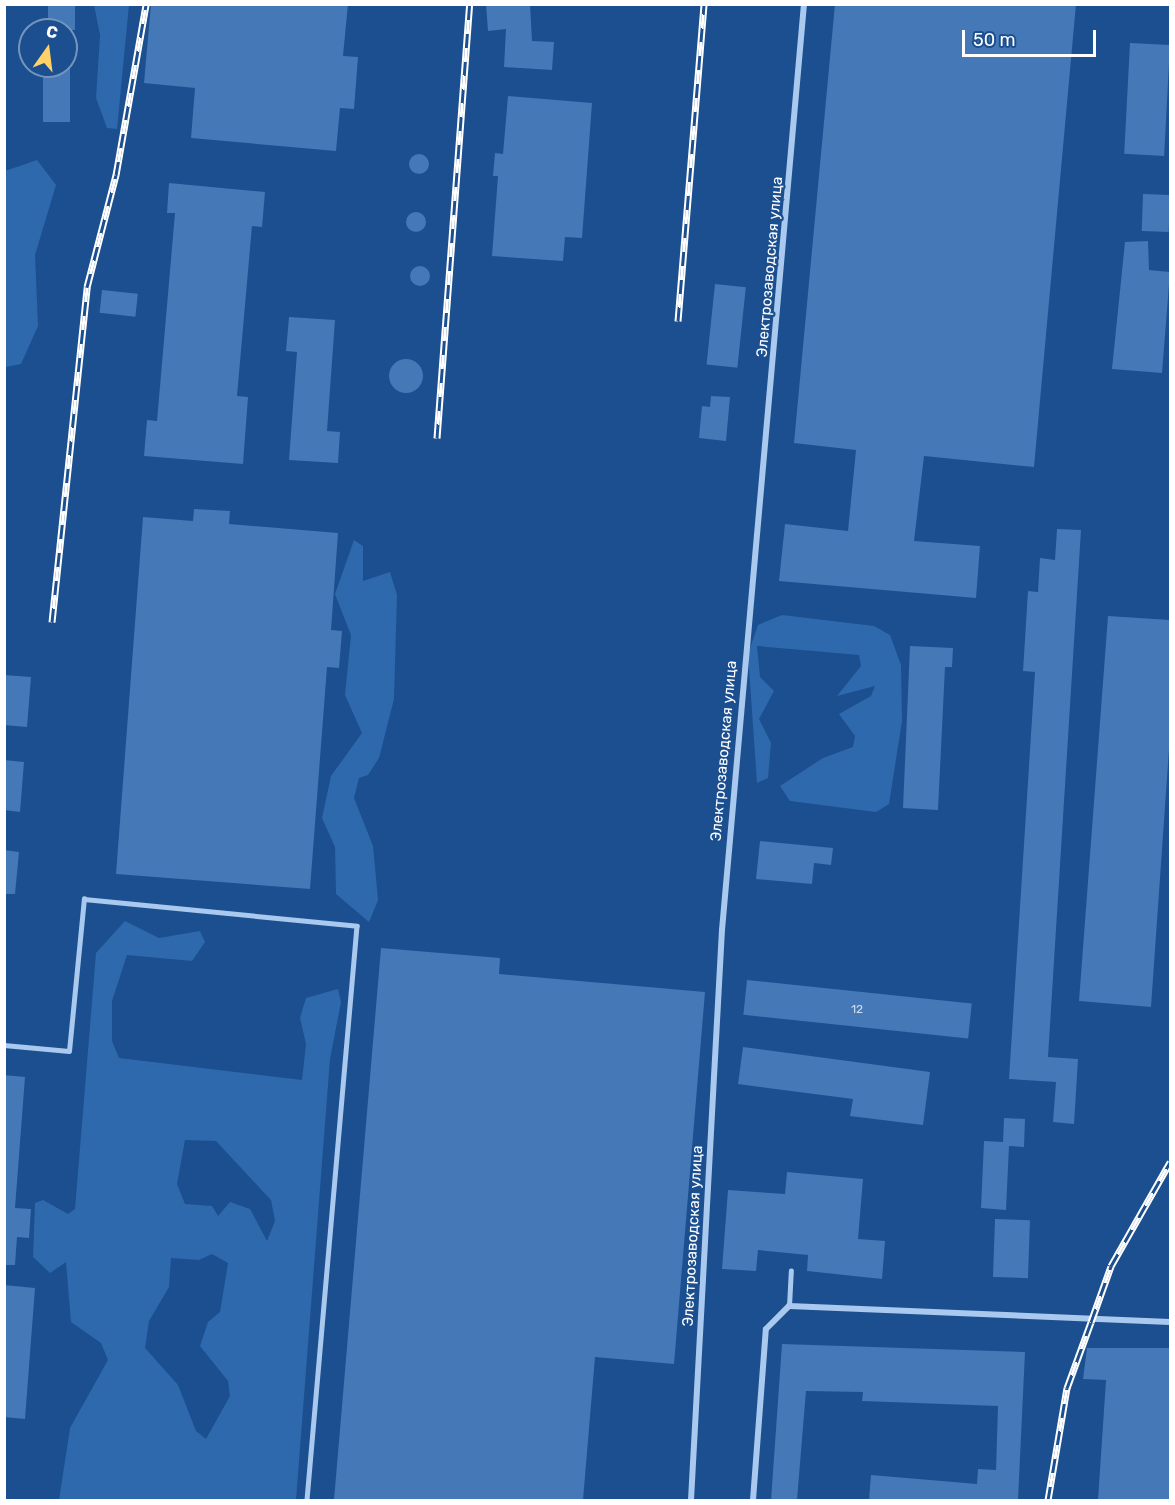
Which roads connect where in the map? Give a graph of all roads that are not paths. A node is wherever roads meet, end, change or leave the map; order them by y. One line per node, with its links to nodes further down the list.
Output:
1 (804, 4): 7 (street, Электрозаводская улица)
2 (4, 1046): 6 (lane)
3 (790, 1271): 4 (lane)
4 (789, 1306): 5 (street); 8 (street)
5 (1170, 1322)
6 (307, 1500)
7 (691, 1500)
8 (753, 1500)

